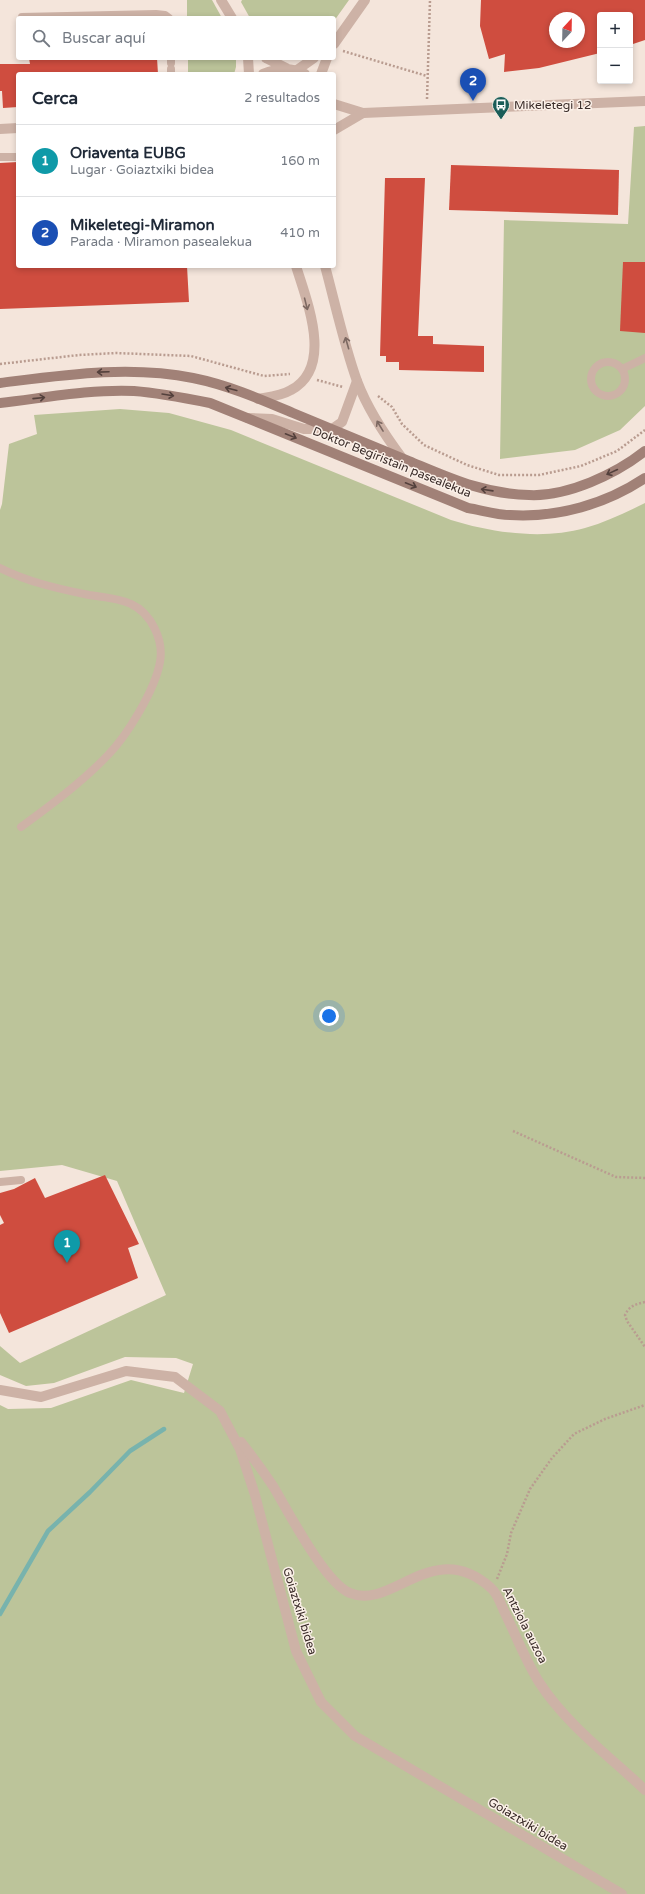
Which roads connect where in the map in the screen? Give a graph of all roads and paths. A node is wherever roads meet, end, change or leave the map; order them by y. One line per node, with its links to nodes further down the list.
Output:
1 (221, 0): 6 (street)
2 (365, 0): 7 (street)
3 (430, 0): 17 (path)
4 (67, 16): 5 (lane)
5 (166, 16)
6 (231, 16)
7 (337, 47): 17 (path)
8 (248, 60): 13 (street)
9 (270, 60): 12 (street)
10 (312, 60): 15 (street)
11 (326, 60): 16 (street)
12 (286, 68): 14 (street); 15 (street)
13 (249, 72)
14 (268, 72)
15 (301, 72)
16 (322, 72)
17 (427, 76): 19 (path)
18 (645, 101): 21 (street)
19 (426, 102)
20 (336, 105): 21 (street)
21 (362, 113): 24 (street)
22 (16, 128): 23 (street)
23 (0, 129)
24 (336, 129)
25 (16, 156): 26 (lane)
26 (0, 157)
27 (297, 268): 35 (street, one-way to 35)
28 (325, 268): 33 (street, one-way to 28)
29 (645, 358): 30 (lane)
30 (622, 369): 30 (lane)
31 (313, 379): 33 (path)
32 (0, 383): 35 (main road, one-way to 32)
33 (354, 385): 38 (street, Doktor Begiristain pasealekua); 41 (street, one-way to 33)
34 (372, 394): 39 (path)
35 (258, 399): 38 (main road)
36 (0, 402): 37 (main road, Doktor Begiristain pasealekua, one-way to 37)
37 (246, 418): 38 (street, Doktor Begiristain pasealekua); 42 (main road, Doktor Begiristain pasealekua, one-way to 42)
38 (332, 429): 41 (main road, Doktor Begiristain pasealekua)
39 (645, 430)
40 (645, 451): 41 (main road, Doktor Begiristain pasealekua, one-way to 41)
41 (402, 458)
42 (645, 478)
43 (0, 568): 44 (lane)
44 (21, 827)
45 (513, 1131): 46 (path)
46 (645, 1178)
47 (21, 1180): 48 (lane)
48 (0, 1182)
49 (645, 1302): 50 (path)
50 (645, 1348)
51 (0, 1390): 53 (street, Goiaztxiki bidea)
52 (645, 1405): 54 (path)
53 (220, 1410): 54 (street, Antziola auzoa); 56 (street, Goiaztxiki bidea)
54 (492, 1589): 55 (street, Antziola auzoa)
55 (645, 1790)
56 (622, 1894)

